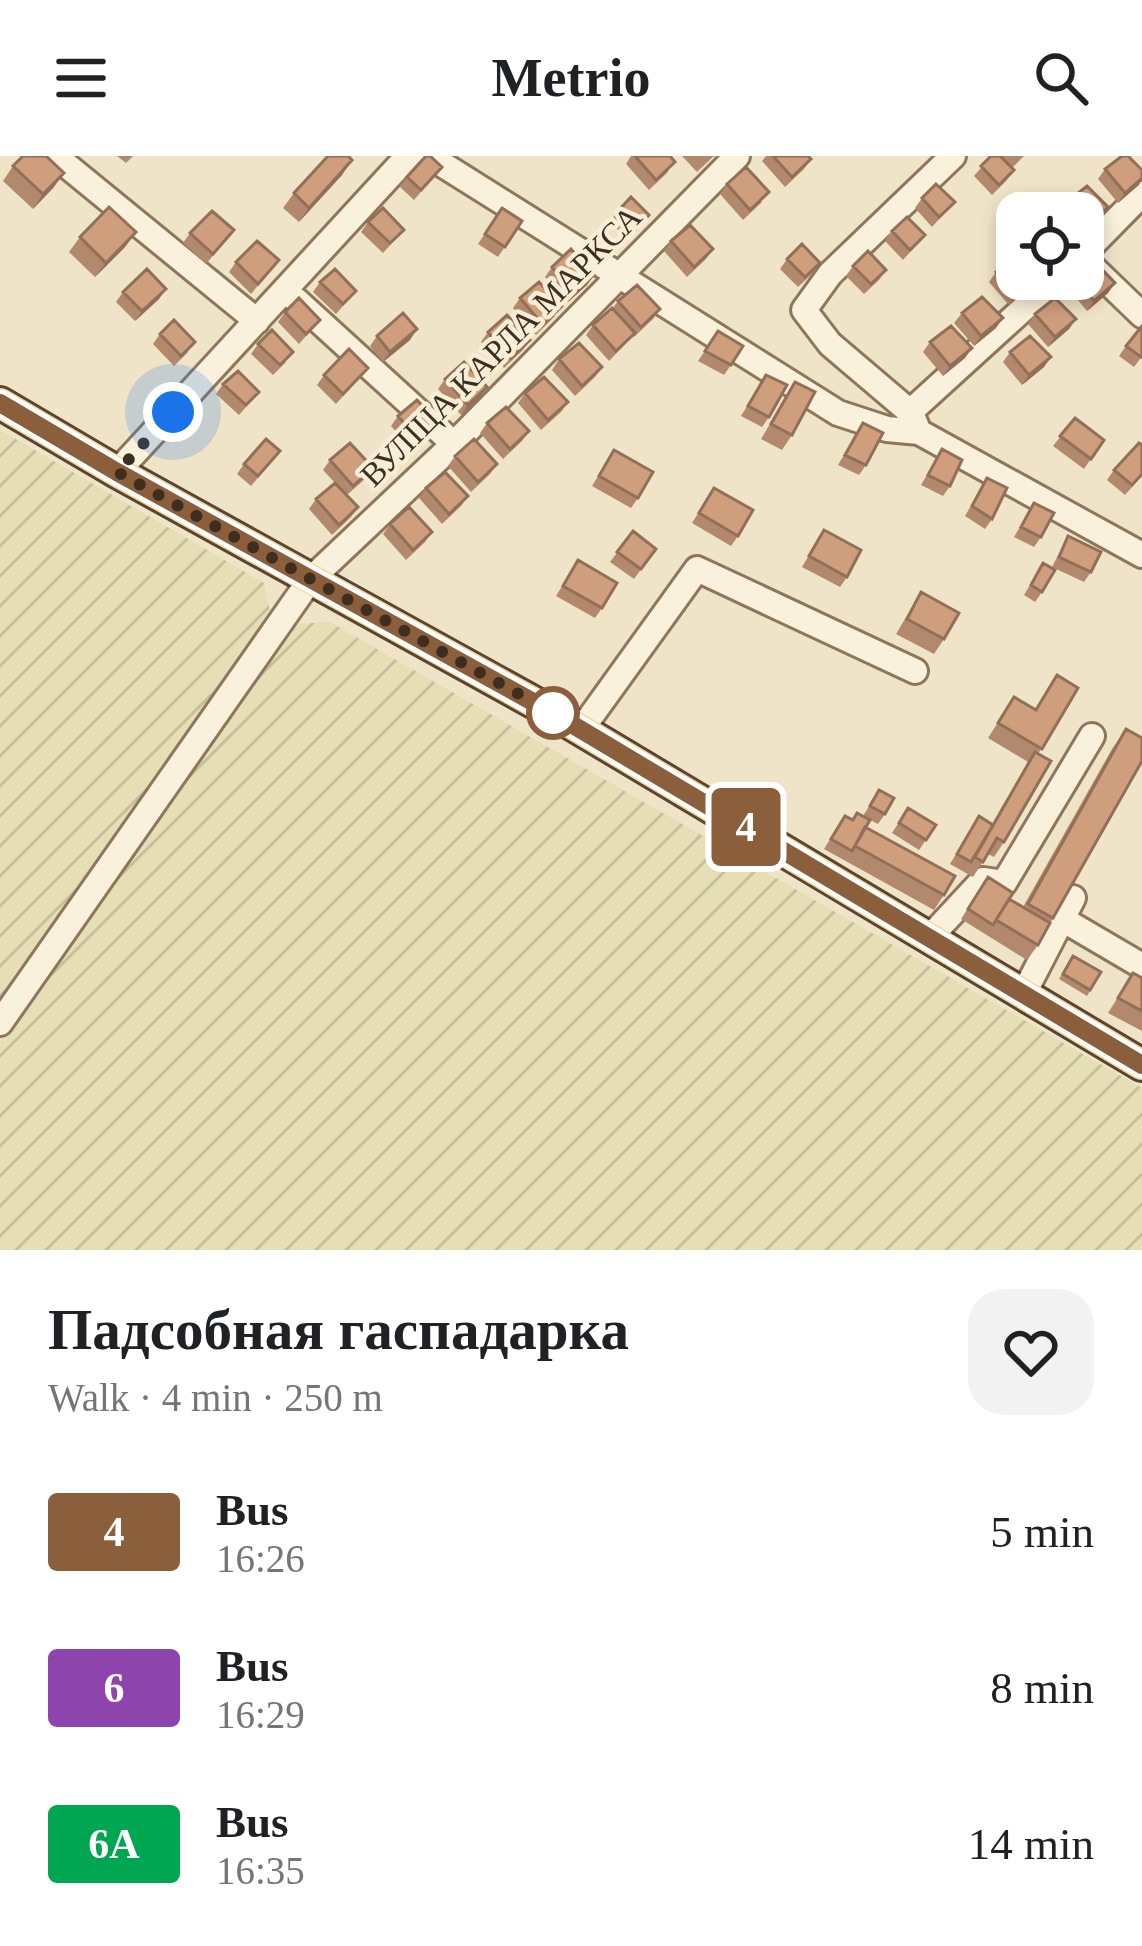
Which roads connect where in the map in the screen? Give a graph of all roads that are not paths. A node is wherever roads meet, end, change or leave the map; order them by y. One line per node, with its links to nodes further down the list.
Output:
1 (55, 156): 13 (street)
2 (408, 156): 10 (street)
3 (429, 156): 9 (street)
4 (737, 156): 9 (street, ВУЛІЦА КАРЛА МАРКСА)
5 (953, 156): 15 (street)
6 (1142, 194): 7 (street)
7 (1104, 234)
8 (1104, 277): 12 (street)
9 (618, 278): 15 (street); 16 (street, ВУЛІЦА КАРЛА МАРКСА)
10 (285, 290): 13 (street); 16 (street)
11 (1035, 300): 15 (street)
12 (1142, 315)
13 (257, 321): 17 (street)
14 (0, 403): 17 (main road)
15 (915, 422): 18 (street)
16 (454, 444): 19 (street, ВУЛІЦА КАРЛА МАРКСА)
17 (117, 472): 19 (main road)
18 (1142, 555)
19 (310, 580): 21 (main road); 27 (street, ВУЛІЦА КАРЛА МАРКСА)
20 (915, 671): 21 (street)
21 (581, 730): 24 (main road)
22 (1092, 736): 24 (street)
23 (951, 878): 24 (street)
24 (939, 926): 26 (main road)
25 (1142, 966): 26 (street)
26 (1023, 995): 28 (main road)
27 (0, 1023)
28 (1142, 1065)

